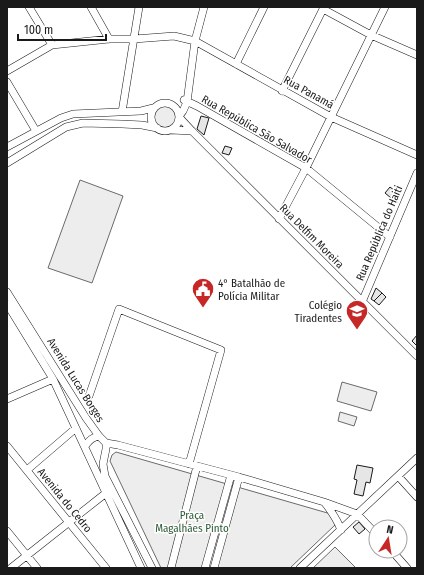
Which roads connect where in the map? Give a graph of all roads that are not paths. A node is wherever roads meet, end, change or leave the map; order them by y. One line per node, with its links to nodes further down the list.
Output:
1 (30, 7): 12 (street)
2 (91, 7): 9 (street)
3 (139, 7): 10 (street)
4 (204, 7): 11 (street)
5 (264, 7): 14 (street)
6 (384, 7): 8 (street)
7 (323, 8): 8 (street); 17 (street)
8 (371, 35): 13 (street); 23 (street)
9 (109, 39): 10 (street, Rua Panamá); 12 (street, Rua Panamá)
10 (134, 39): 11 (street, Rua Panamá); 21 (street)
11 (195, 41): 14 (street, Rua Panamá); 18 (street)
12 (52, 45): 15 (street)
13 (417, 55)
14 (236, 64): 17 (street, Rua Panamá)
15 (7, 71)
16 (7, 82): 26 (street)
17 (282, 91): 23 (street, Rua Panamá)
18 (186, 99): 19 (street, Rua República São Salvador); 22 (street); 31 (street, Rua República São Salvador)
19 (173, 105): 20 (street); 22 (street)
20 (153, 108): 21 (street); 24 (street)
21 (122, 112): 26 (street)
22 (180, 116): 25 (street); 27 (street, Rua Delfim Moreira)
23 (331, 117): 29 (street, Rua Panamá); 31 (street)
24 (157, 128): 25 (street); 30 (street)
25 (171, 130): 27 (street)
26 (36, 131): 28 (street)
27 (192, 131): 33 (street, Rua Delfim Moreira)
28 (7, 147)
29 (417, 155)
30 (7, 163)
31 (306, 168): 33 (street); 34 (street, Rua República São Salvador)
32 (417, 173): 34 (street, Rua República do Haiti)
33 (279, 219): 36 (street, Rua Delfim Moreira)
34 (390, 236): 36 (street, Rua República do Haiti)
35 (7, 292): 43 (street, Avenida Lucas Borges)
36 (362, 302): 38 (street, Rua Delfim Moreira)
37 (7, 304): 39 (street, Avenida Lucas Borges)
38 (417, 356)
39 (54, 379): 41 (street); 42 (street, Avenida Lucas Borges)
40 (89, 396): 50 (street)
41 (7, 399)
42 (76, 428): 46 (street, Avenida Lucas Borges); 52 (street)
43 (99, 436): 44 (street, Avenida Lucas Borges); 46 (street)
44 (106, 443): 47 (street); 50 (street)
45 (7, 446): 52 (street, Avenida do Cedro)
46 (85, 446): 48 (street, Avenida Lucas Borges)
47 (105, 452): 48 (street); 70 (street)
48 (88, 454): 56 (street, Avenida Lucas Borges)
49 (417, 458): 54 (street)
50 (189, 464): 51 (street)
51 (197, 466): 53 (street); 71 (street)
52 (27, 470): 60 (street, Avenida do Cedro)
53 (231, 475): 55 (street); 72 (street)
54 (398, 476): 57 (street); 59 (street)
55 (239, 477): 58 (street); 73 (street)
56 (106, 493): 60 (street); 69 (street, Avenida Lucas Borges)
57 (417, 497)
58 (324, 502): 59 (street); 62 (street)
59 (357, 514): 61 (street); 62 (street)
60 (69, 522): 64 (street); 68 (street, Avenida do Cedro)
61 (368, 526)
62 (341, 530): 74 (street)
63 (7, 532): 64 (street)
64 (26, 556): 66 (street); 67 (street)
65 (400, 559): 75 (street)
66 (11, 568)
67 (37, 568)
68 (106, 568)
69 (141, 568)
70 (152, 568)
71 (171, 568)
72 (205, 568)
73 (214, 568)
74 (300, 568)
75 (408, 568)

